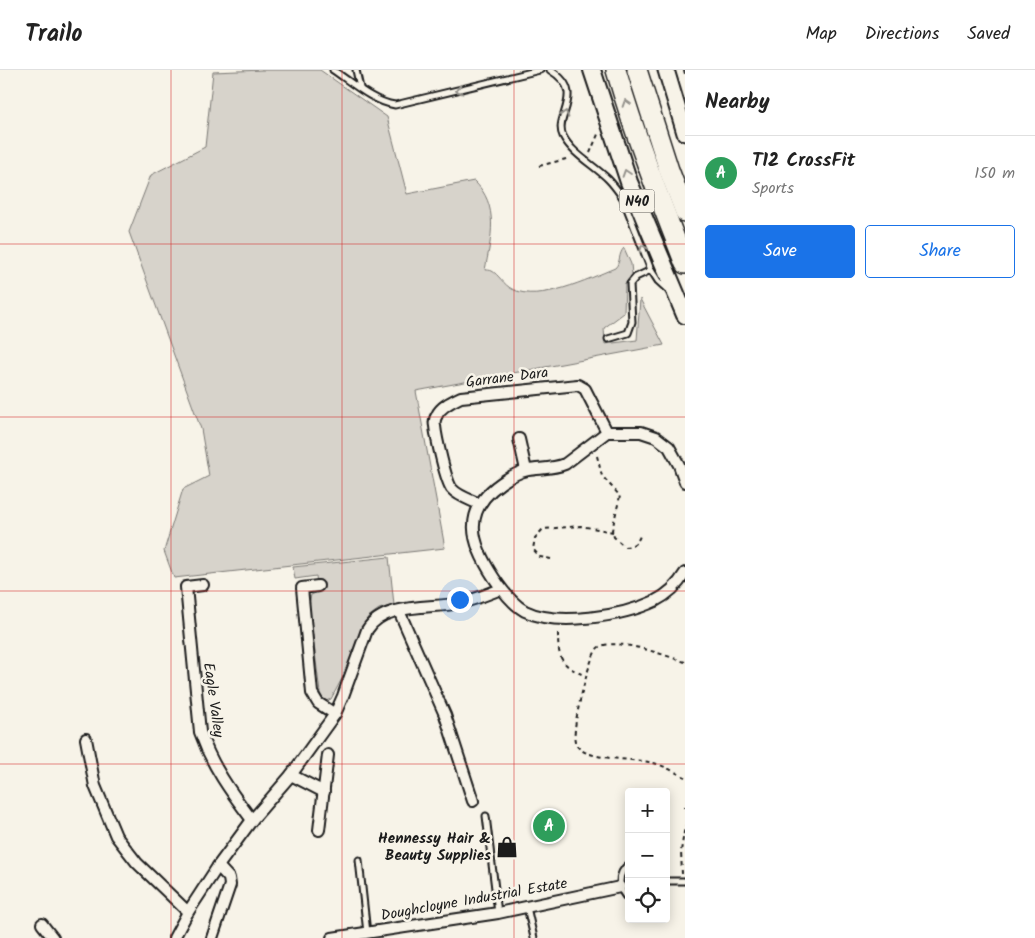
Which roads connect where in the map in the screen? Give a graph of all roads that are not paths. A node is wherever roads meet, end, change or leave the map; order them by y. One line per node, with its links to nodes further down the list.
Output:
1 (333, 70): 9 (lane)
2 (356, 70): 9 (lane)
3 (540, 70): 9 (lane, one-way to 9)
4 (550, 70): 13 (lane, one-way to 4)
5 (592, 70): 14 (main road, N40, one-way to 5)
6 (616, 70): 12 (highway, N40, one-way to 6)
7 (637, 70): 11 (highway, N40)
8 (666, 70): 10 (main road)
9 (360, 88)
10 (685, 133)
11 (685, 212)
12 (685, 264)
13 (651, 270): 14 (lane); 15 (lane)
14 (682, 308)
15 (608, 339)
16 (607, 432): 18 (street); 19 (street); 20 (street, Garrane Dara)
17 (519, 439): 18 (street)
18 (526, 470): 20 (street)
19 (685, 482)
20 (479, 504): 24 (street)
21 (685, 573): 24 (street)
22 (203, 585): 33 (street, Eagle Valley)
23 (318, 586): 26 (street)
24 (501, 589): 25 (street)
25 (399, 611): 26 (street); 31 (street)
26 (335, 714): 29 (street)
27 (86, 739): 43 (street)
28 (328, 755): 30 (street)
29 (291, 776): 30 (street); 33 (street)
30 (324, 792): 34 (street)
31 (473, 801)
32 (486, 816): 44 (lane)
33 (252, 820): 36 (street)
34 (319, 830)
35 (359, 860): 46 (lane)
36 (218, 866): 43 (street); 50 (street)
37 (625, 868): 40 (lane)
38 (670, 881): 39 (lane)
39 (684, 881)
40 (620, 887): 41 (lane); 42 (street, Doughcloyne Industrial Estate)
41 (625, 896)
42 (527, 907): 44 (street, Doughcloyne Industrial Estate); 52 (lane)
43 (188, 912): 49 (street)
44 (498, 912): 47 (street, Doughcloyne Industrial Estate)
45 (42, 924): 48 (street)
46 (367, 933): 47 (street, Doughcloyne Industrial Estate); 51 (street, Doughcloyne Industrial Estate)
47 (387, 934)
48 (53, 938)
49 (174, 938)
50 (212, 938)
51 (332, 938)
52 (534, 938)

